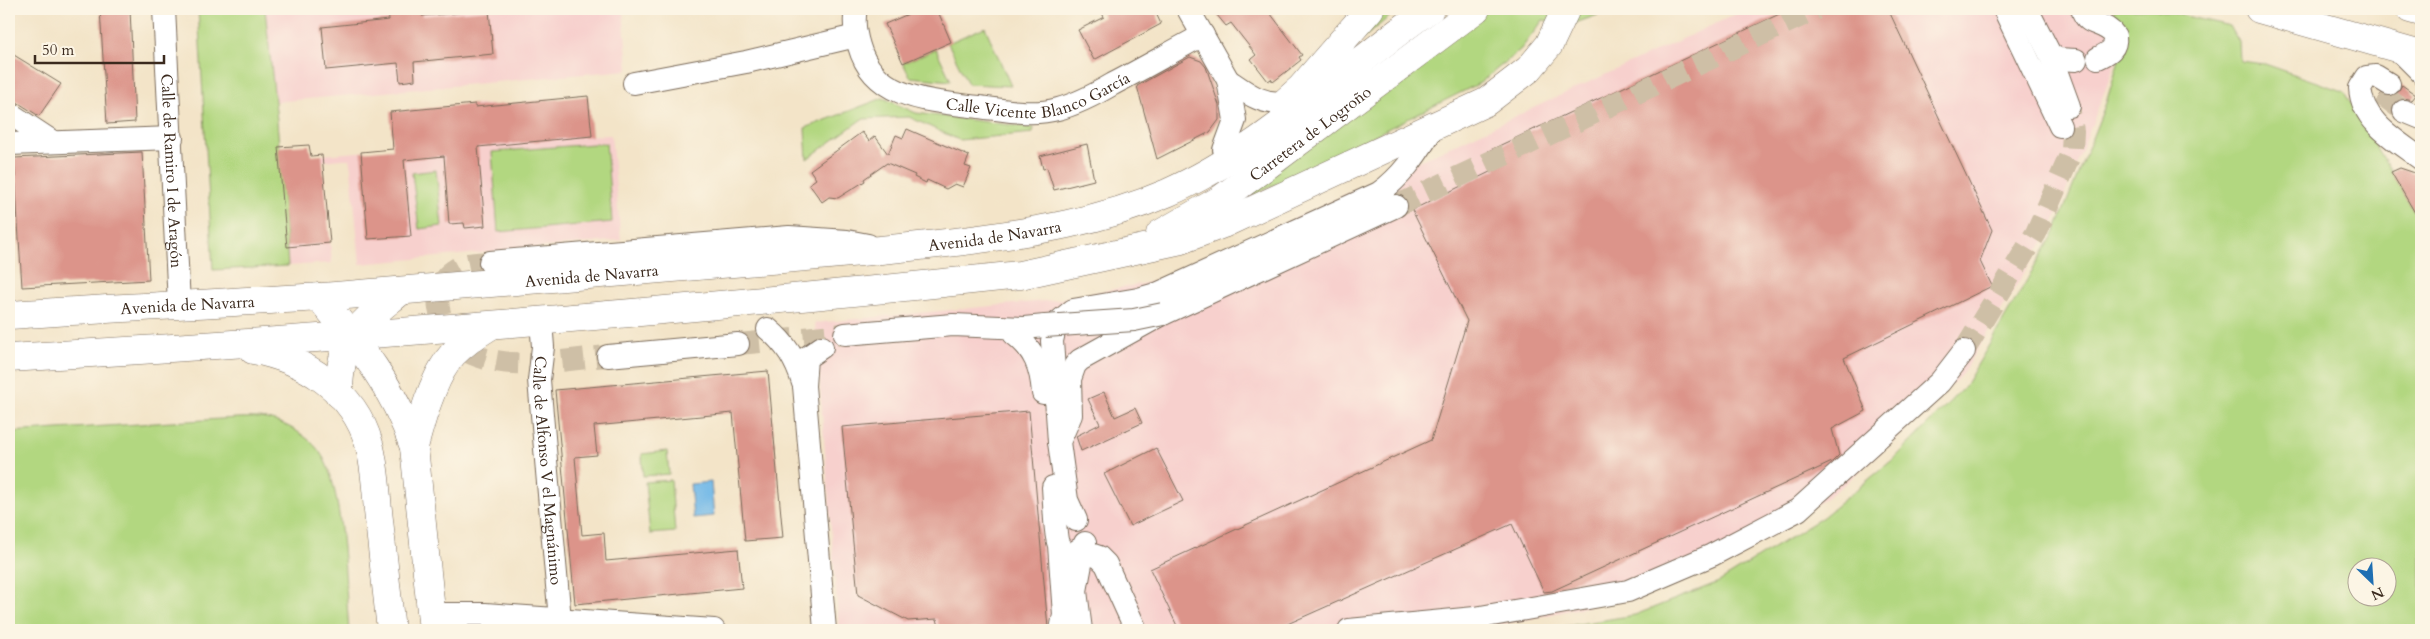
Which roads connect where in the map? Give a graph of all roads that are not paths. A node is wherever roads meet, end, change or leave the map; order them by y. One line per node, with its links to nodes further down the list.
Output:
1 (164, 9): 25 (street, Calle de Ramiro I de Aragón)
2 (856, 9): 15 (street)
3 (1188, 9): 14 (street)
4 (1370, 9): 22 (main road)
5 (1430, 9): 30 (main road, Carretera de Logroño)
6 (1476, 9): 32 (main road, Carretera de Logroño)
7 (1566, 9): 24 (main road)
8 (2004, 9): 17 (street)
9 (2027, 9): 17 (street)
10 (2082, 9): 17 (street)
11 (2259, 9): 16 (main road)
12 (2410, 9): 13 (main road)
13 (2421, 12)
14 (1203, 34): 15 (street, Calle Vicente Blanco García); 19 (street)
15 (856, 36): 20 (street)
16 (2409, 52): 18 (street)
17 (2050, 54)
18 (2421, 72)
19 (1228, 80): 22 (street); 28 (street)
20 (634, 83)
21 (2385, 89): 29 (street)
22 (1286, 102): 28 (main road)
23 (9, 113): 26 (street)
24 (1433, 128): 32 (main road); 54 (street)
25 (172, 138): 26 (street); 37 (street, Calle de Ramiro I de Aragón)
26 (52, 142): 27 (street)
27 (9, 144)
28 (1224, 150): 30 (main road)
29 (2421, 159)
30 (1168, 193): 33 (main road, Avenida de Navarra)
31 (1396, 206): 38 (street)
32 (1138, 248): 40 (main road)
33 (888, 250): 34 (street); 35 (main road, Avenida de Navarra)
34 (490, 262)
35 (402, 291): 36 (main road, Avenida de Navarra); 45 (main road)
36 (319, 297): 37 (main road, Avenida de Navarra); 45 (main road)
37 (179, 304): 39 (main road, Avenida de Navarra)
38 (1163, 314): 42 (street, bridge); 54 (street)
39 (9, 315)
40 (540, 322): 41 (main road); 57 (street, Calle de Alfonso V el Magnánimo)
41 (490, 326): 45 (main road); 55 (main road)
42 (1045, 326): 44 (street); 56 (street)
43 (768, 329): 52 (street)
44 (845, 334)
45 (351, 336): 47 (main road); 53 (main road); 55 (main road)
46 (738, 344): 50 (street)
47 (230, 345): 51 (main road); 53 (main road)
48 (822, 347): 52 (street)
49 (1964, 351): 66 (street)
50 (608, 356)
51 (9, 358)
52 (804, 386): 59 (street)
53 (339, 394): 60 (main road)
54 (1060, 442): 56 (street)
55 (414, 447): 58 (main road)
56 (1073, 540): 63 (street); 64 (street); 65 (street)
57 (560, 620): 58 (street); 62 (street)
58 (432, 622): 61 (main road)
59 (825, 625)
60 (391, 630)
61 (403, 630)
62 (714, 630)
63 (1062, 630)
64 (1081, 630)
65 (1136, 630)
66 (1349, 630)

